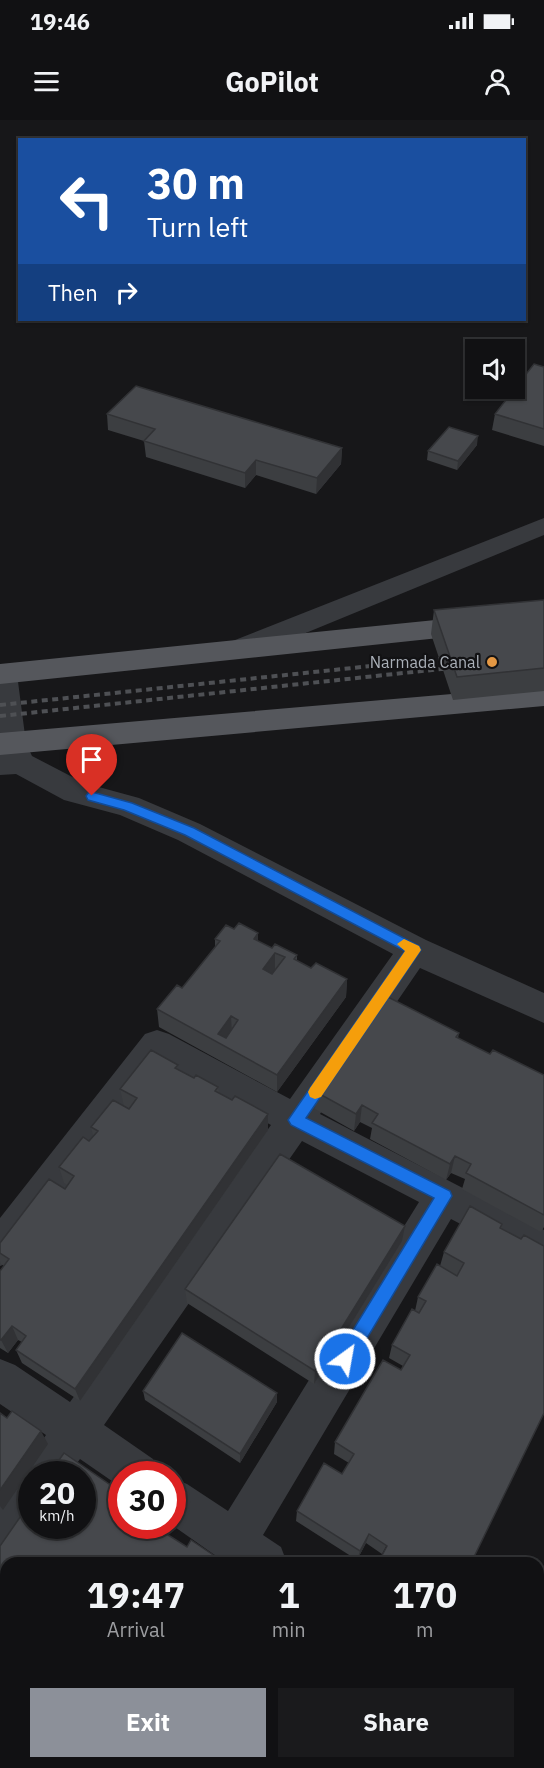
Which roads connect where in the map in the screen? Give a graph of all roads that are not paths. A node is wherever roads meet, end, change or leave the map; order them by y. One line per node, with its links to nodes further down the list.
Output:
1 (544, 526): 3 (street)
2 (544, 618): 3 (main road)
3 (240, 650): 4 (main road)
4 (1, 674): 6 (street)
5 (544, 696): 6 (main road)
6 (8, 754): 7 (street)
7 (414, 950): 8 (street); 9 (street)
8 (544, 1010)
9 (296, 1120): 10 (street); 11 (street); 14 (street)
10 (444, 1196): 12 (street); 20 (street)
11 (0, 1248)
12 (544, 1250)
13 (0, 1380): 14 (street)
14 (75, 1430): 15 (street); 16 (street)
15 (53, 1461)
16 (119, 1461)
17 (186, 1509): 20 (street)
18 (18, 1513): 19 (street)
19 (0, 1538)
20 (249, 1552)

